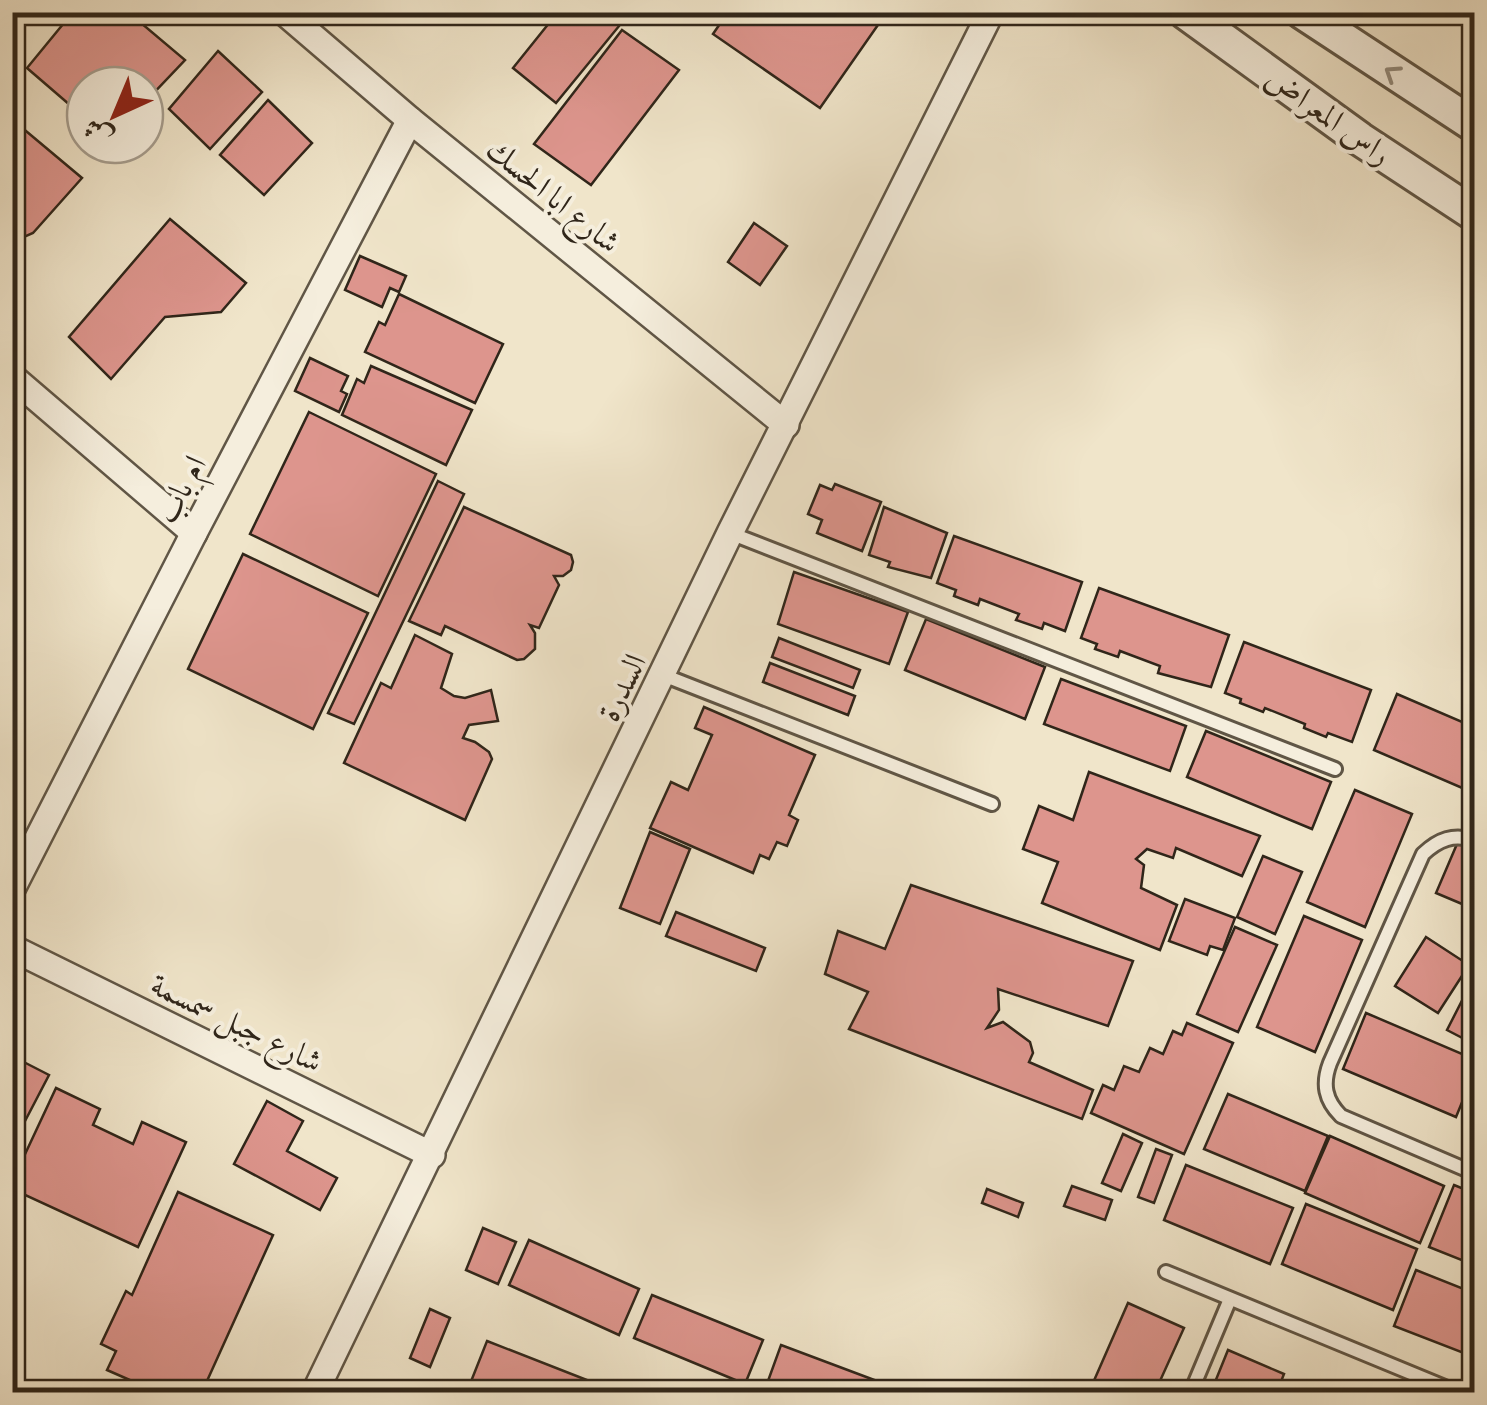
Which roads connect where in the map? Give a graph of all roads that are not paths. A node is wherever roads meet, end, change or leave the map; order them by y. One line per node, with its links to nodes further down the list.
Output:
1 (284, 12): 5 (street, شارع ابا الحسك)
2 (991, 12): 9 (street, السدرة)
3 (1185, 12): 7 (street, راس المعراض)
4 (1302, 12): 6 (street, راس المعراض, one-way to 4)
5 (410, 120): 9 (street, شارع ابا الحسك); 10 (street, ام باب)
6 (1474, 125)
7 (1474, 214)
8 (12, 377): 10 (street)
9 (786, 425): 11 (street, السدرة)
10 (194, 533): 16 (street, ام باب)
11 (730, 533): 12 (street, السدرة); 13 (lane)
12 (664, 675): 14 (lane); 18 (street, السدرة)
13 (1335, 768)
14 (992, 804)
15 (1474, 840): 19 (lane)
16 (12, 889)
17 (12, 948): 18 (street, شارع جبل سمسمة)
18 (432, 1155): 23 (street, السدرة)
19 (1474, 1173)
20 (1166, 1272): 21 (lane)
21 (1230, 1299): 22 (lane); 24 (lane)
22 (1419, 1377): 25 (lane); 26 (lane)
23 (315, 1392)
24 (1192, 1392)
25 (1412, 1392)
26 (1457, 1392)

